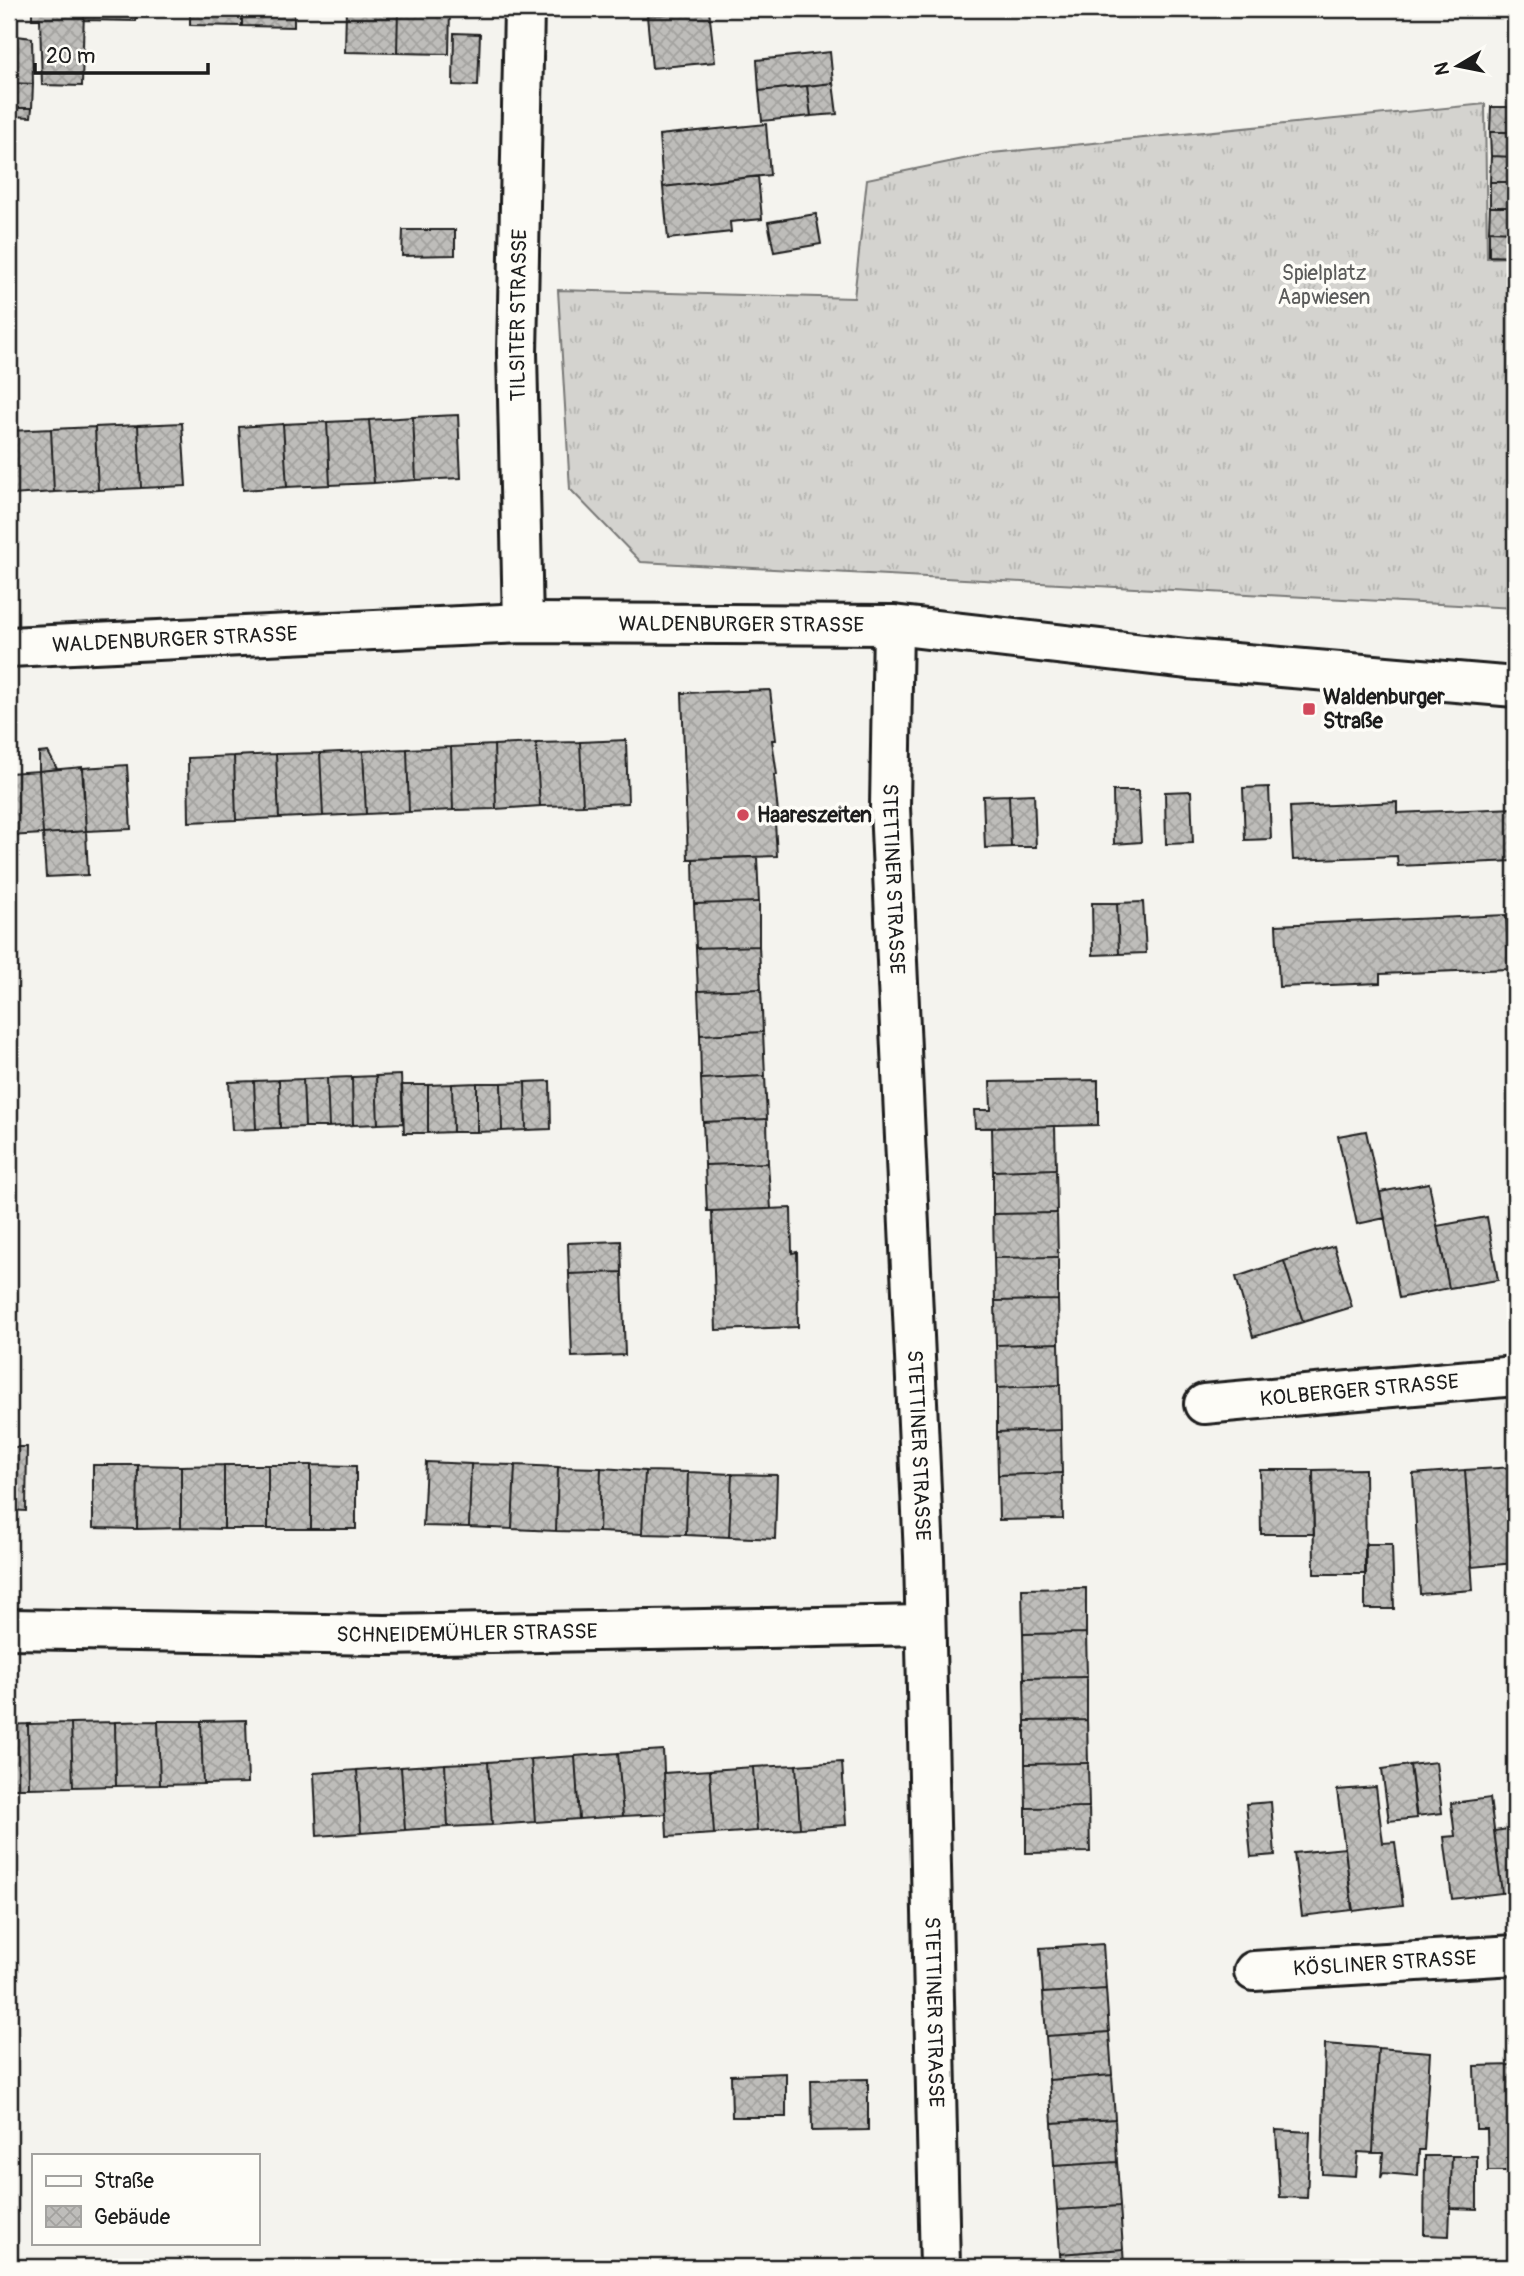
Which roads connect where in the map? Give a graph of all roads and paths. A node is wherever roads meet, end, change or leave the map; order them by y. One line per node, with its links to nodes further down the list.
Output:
1 (524, 9): 2 (street, TILSITER STRASSE)
2 (523, 623): 3 (street, WALDENBURGER STRASSE); 4 (street, WALDENBURGER STRASSE)
3 (893, 625): 5 (street, WALDENBURGER STRASSE); 8 (street, STETTINER STRASSE)
4 (9, 647)
5 (1515, 687)
6 (1515, 1376): 7 (street, KOLBERGER STRASSE)
7 (1204, 1404)
8 (925, 1625): 9 (street, SCHNEIDEMÜHLER STRASSE); 12 (street, STETTINER STRASSE)
9 (9, 1629)
10 (1515, 1955): 11 (street, KÖSLINER STRASSE)
11 (1254, 1971)
12 (940, 2267)

